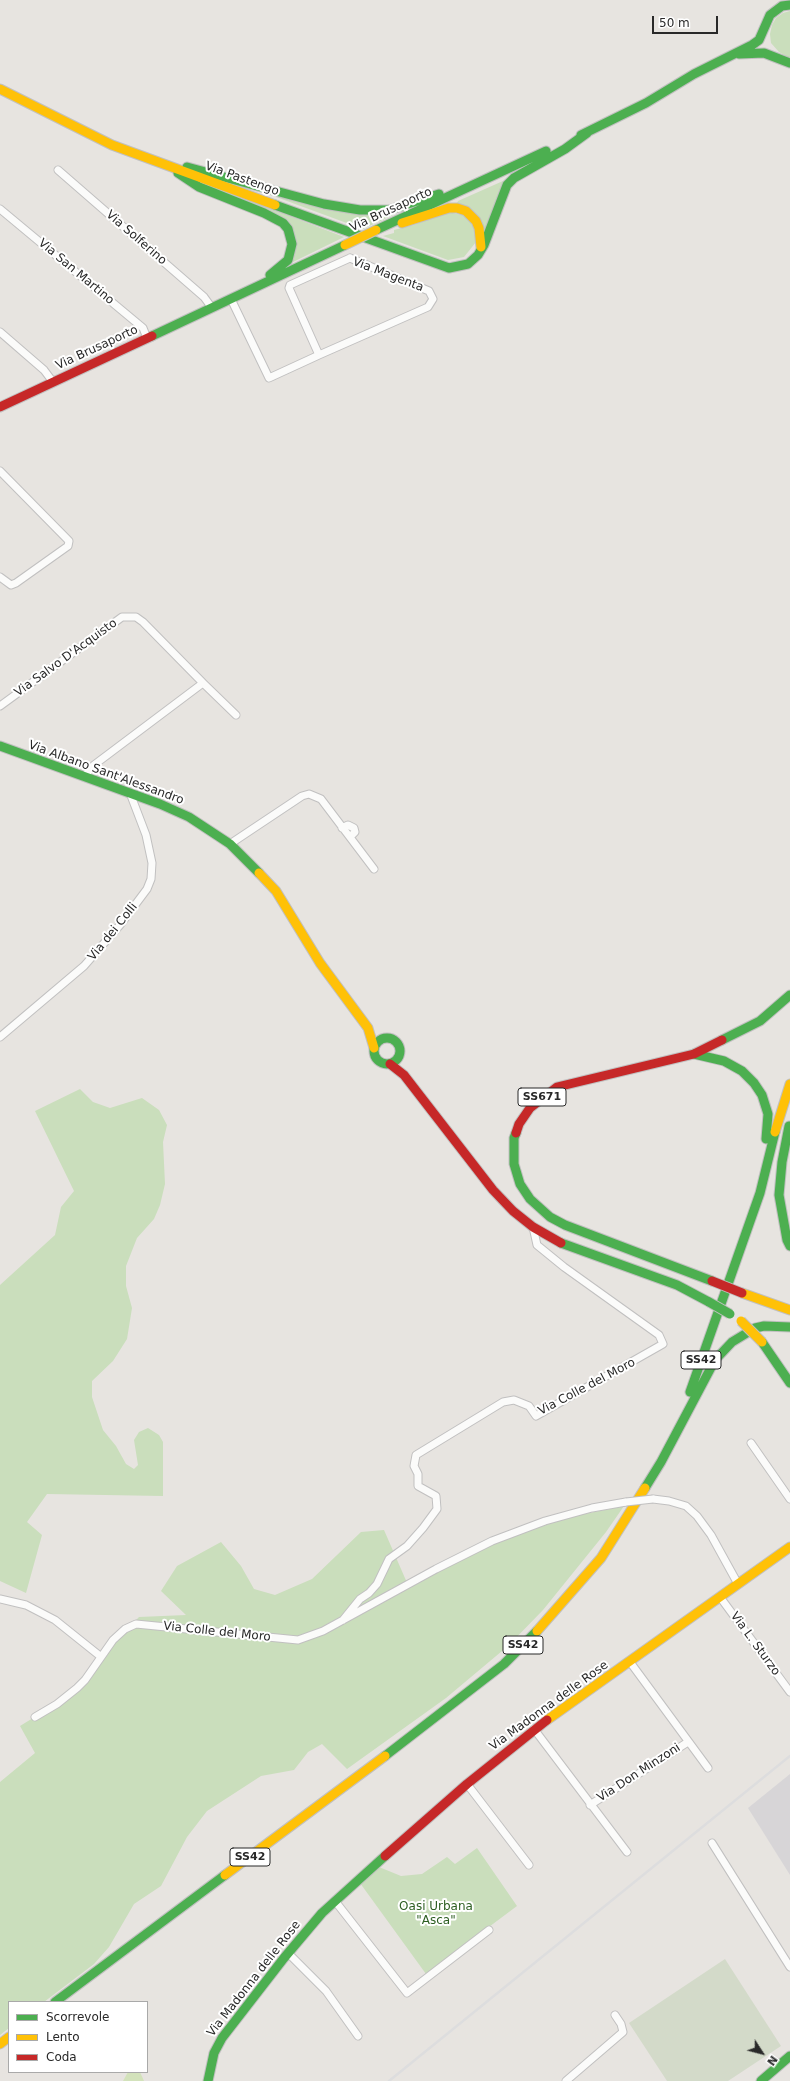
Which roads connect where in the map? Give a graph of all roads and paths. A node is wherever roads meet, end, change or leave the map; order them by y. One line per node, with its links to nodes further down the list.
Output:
1 (790, 5): 2 (main road, Via Brusaporto)
2 (763, 30): 3 (main road); 4 (main road, Via Brusaporto)
3 (770, 54): 4 (main road, Via Brusaporto); 5 (main road, Via Brusaporto)
4 (736, 55): 7 (main road, Via Brusaporto)
5 (790, 63)
6 (0, 89): 8 (main road, Via Pastengo)
7 (587, 133): 9 (main road, Via Brusaporto); 13 (main road)
8 (161, 162): 9 (main road); 13 (main road, Via Pastengo); 14 (main road)
9 (510, 168): 12 (main road, Via Brusaporto)
10 (58, 170): 15 (street, Via Solferino)
11 (0, 209): 17 (street, Via San Martino)
12 (379, 229): 13 (main road); 14 (main road, Via Brusaporto, bridge)
13 (478, 255)
14 (236, 297): 15 (main road, Via Brusaporto); 18 (street, Via Magenta)
15 (212, 308): 17 (main road, Via Brusaporto)
16 (0, 332): 19 (street, Via Brusaporto)
17 (147, 338): 19 (main road, Via Brusaporto)
18 (319, 355): 18 (street, Via Magenta)
19 (53, 382): 20 (main road, Via Brusaporto)
20 (0, 407)
21 (0, 471): 22 (street)
22 (3, 580)
23 (203, 683): 24 (street, Via Salvo D'Acquisto); 25 (street, Via Salvo D'Acquisto); 27 (street)
24 (0, 706)
25 (236, 715)
26 (0, 746): 27 (main road, Via Albano Sant'Alessandro)
27 (84, 777): 28 (main road, Via Albano Sant'Alessandro)
28 (130, 793): 29 (main road, Via Albano Sant'Alessandro); 33 (street, Via dei Colli)
29 (230, 844): 30 (street); 32 (main road, Via Albano Sant'Alessandro)
30 (374, 869)
31 (790, 995): 36 (main road, SS671)
32 (368, 1028): 34 (main road, Via Albano Sant'Alessandro); 35 (main road, Via Albano Sant'Alessandro)
33 (0, 1037)
34 (387, 1038): 35 (main road); 37 (main road)
35 (374, 1048): 38 (main road)
36 (694, 1054): 45 (main road); 46 (main road, SS671, bridge)
37 (400, 1056): 38 (main road); 39 (main road)
38 (390, 1064): 39 (main road)
39 (404, 1075): 43 (main road)
40 (790, 1084): 42 (main road, SS42)
41 (790, 1125): 42 (main road); 44 (main road)
42 (760, 1193): 45 (main road, SS42)
43 (533, 1227): 48 (main road, bridge); 56 (street, Via Colle del Moro)
44 (790, 1246)
45 (739, 1257): 50 (main road, SS42)
46 (790, 1310)
47 (790, 1327): 50 (main road)
48 (790, 1383)
49 (751, 1443): 51 (street)
50 (661, 1462): 73 (main road, SS42)
51 (790, 1499)
52 (790, 1547): 53 (main road, Via Madonna delle Rose)
53 (738, 1584): 54 (main road, Via Madonna delle Rose); 56 (street, Via Colle del Moro, bridge)
54 (720, 1597): 58 (main road, Via Madonna delle Rose); 59 (street, Via L. Sturzo)
55 (0, 1599): 57 (street)
56 (343, 1620): 57 (street, Via Colle del Moro)
57 (100, 1656): 60 (street, Via Colle del Moro)
58 (630, 1662): 61 (main road, Via Madonna delle Rose); 62 (street, Via Don Minzoni)
59 (790, 1692)
60 (35, 1717)
61 (534, 1729): 64 (main road, Via Madonna delle Rose); 65 (street, Via Don Minzoni)
62 (688, 1742): 63 (street, Via Don Minzoni); 65 (street, Via Don Minzoni)
63 (708, 1768)
64 (467, 1784): 68 (street); 69 (main road, Via Madonna delle Rose)
65 (590, 1805): 67 (street, Via Don Minzoni)
66 (712, 1843): 72 (street)
67 (626, 1852)
68 (530, 1865)
69 (335, 1901): 70 (street); 71 (main road, Via Madonna delle Rose)
70 (489, 1930)
71 (288, 1953): 75 (street); 79 (main road, Via Madonna delle Rose)
72 (790, 1967)
73 (57, 2001)
74 (615, 2015): 80 (street)
75 (358, 2036)
76 (8, 2038): 77 (main road)
77 (0, 2044)
78 (790, 2056): 81 (main road)
79 (208, 2081)
80 (566, 2081)
81 (761, 2081)

